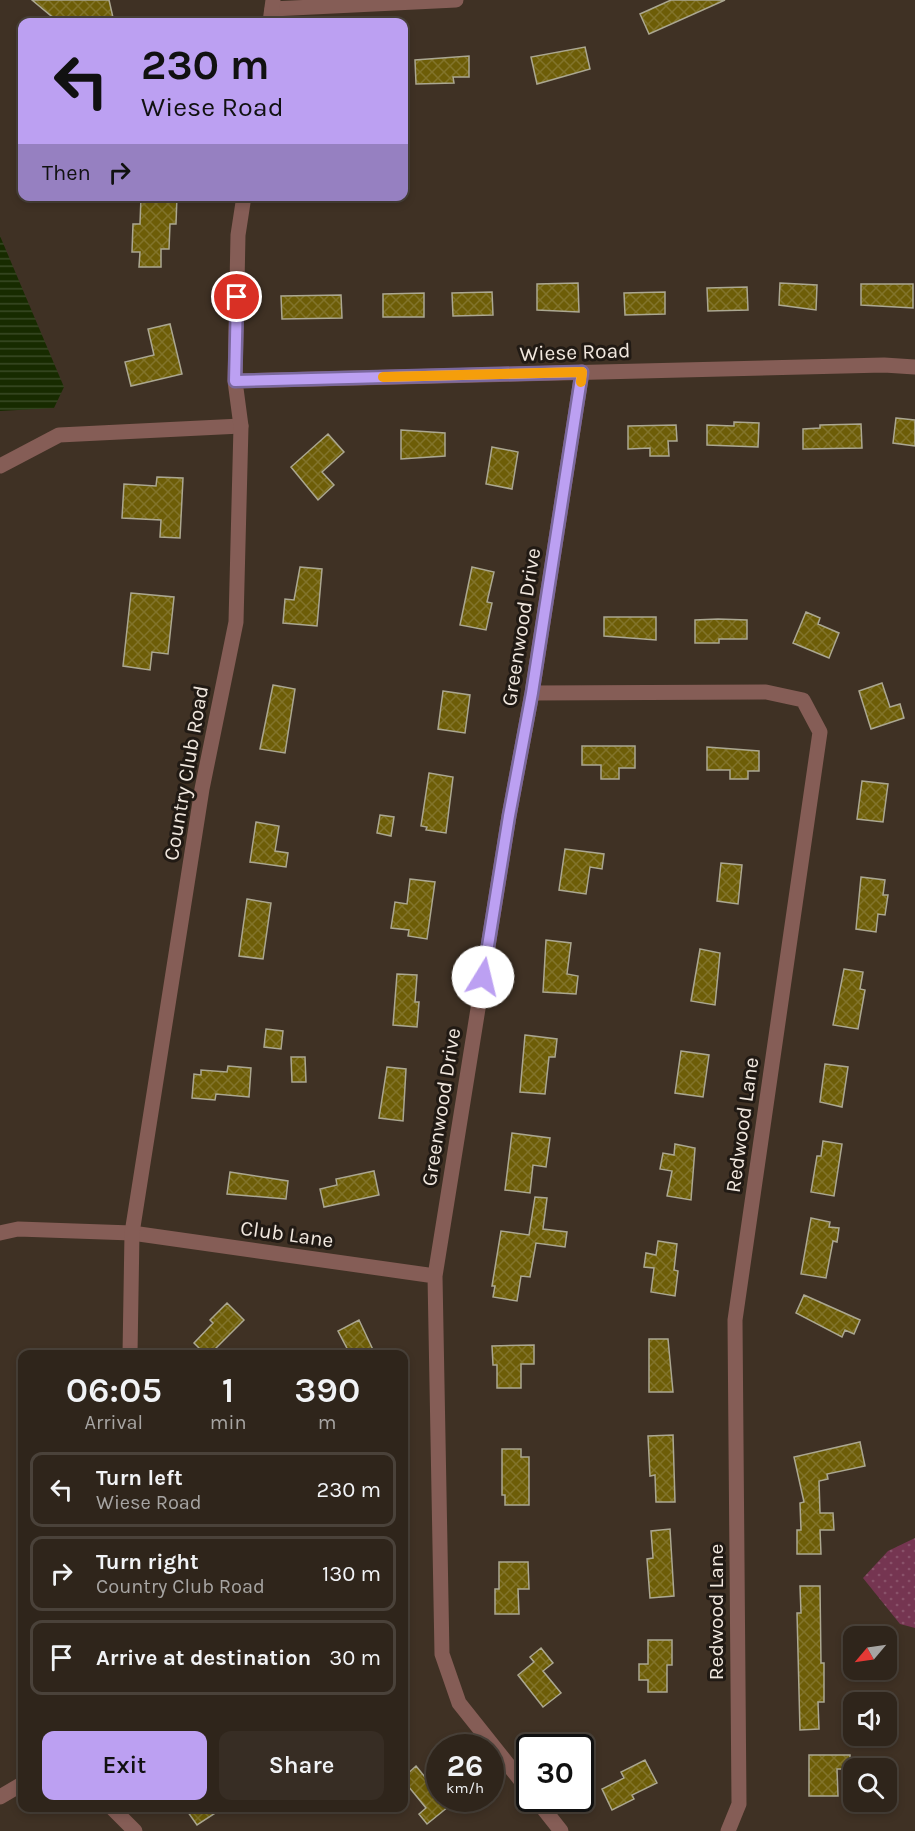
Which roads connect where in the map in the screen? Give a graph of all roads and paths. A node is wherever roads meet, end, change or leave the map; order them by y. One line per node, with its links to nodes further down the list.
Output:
1 (456, 0): 2 (street)
2 (272, 10)
3 (243, 201): 6 (street, Country Club Road)
4 (915, 367): 5 (street, Wiese Road)
5 (582, 372): 6 (street, Wiese Road); 9 (street, Greenwood Drive)
6 (235, 381): 7 (street, Country Club Road)
7 (241, 426): 8 (street); 11 (street, Country Club Road)
8 (0, 466)
9 (532, 693): 12 (street, Greenwood Drive); 21 (street, Redwood Lane)
10 (0, 1233): 11 (street, Club Lane)
11 (132, 1233): 12 (street, Club Lane); 13 (street, Country Club Road)
12 (435, 1276): 14 (street, Greenwood Drive)
13 (130, 1350)
14 (516, 1774)
15 (18, 1786): 16 (street)
16 (0, 1797)
17 (116, 1812): 19 (street)
18 (546, 1812): 20 (street)
19 (135, 1831)
20 (561, 1831)
21 (728, 1831)

